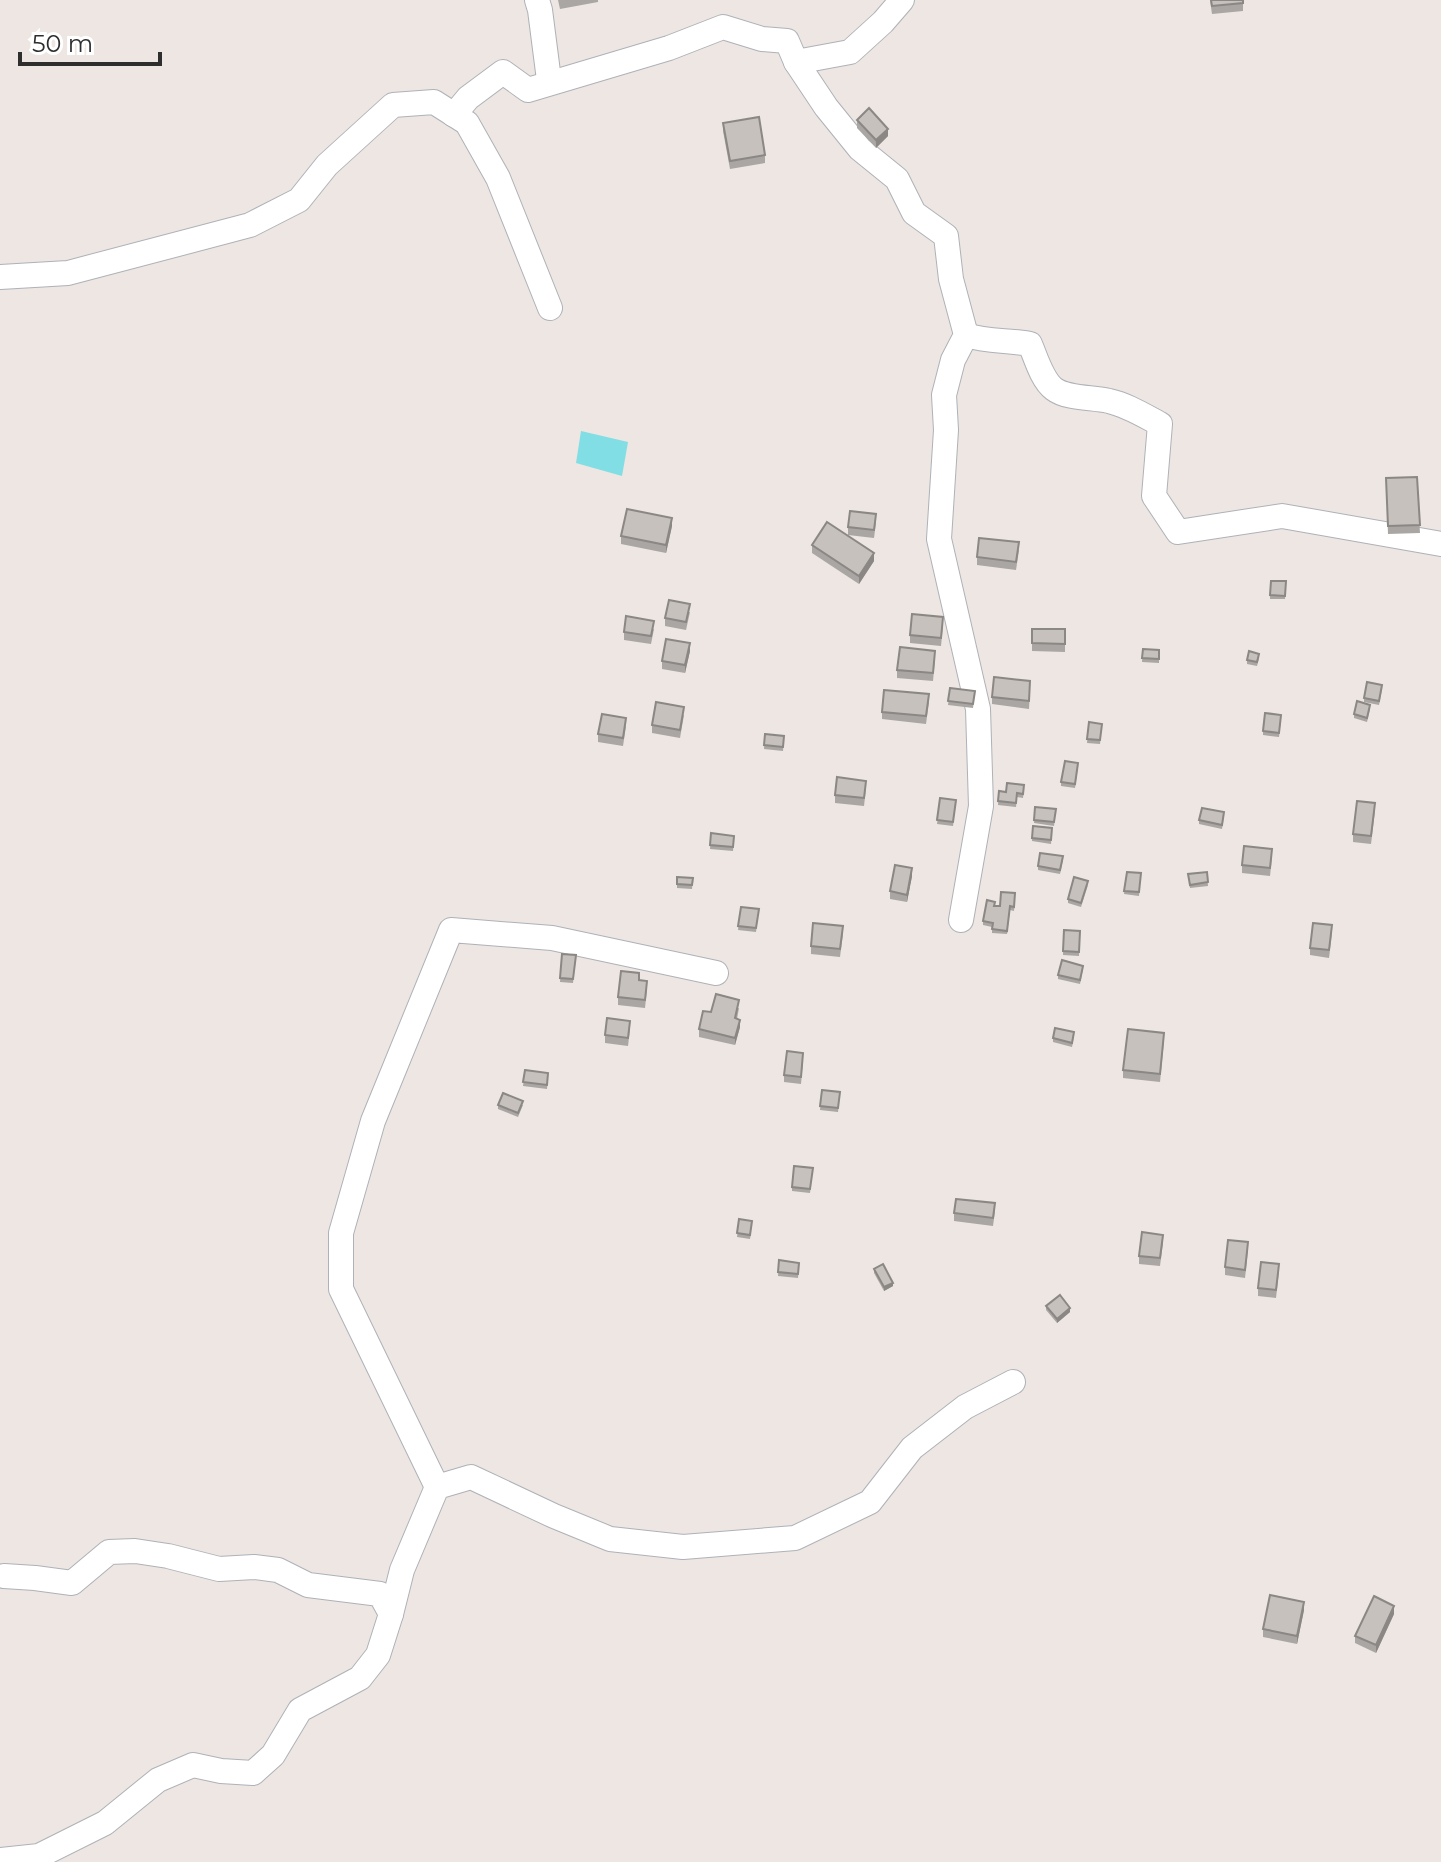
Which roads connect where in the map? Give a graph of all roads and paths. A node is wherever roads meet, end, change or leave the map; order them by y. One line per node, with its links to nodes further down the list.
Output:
1 (537, 0): 4 (street)
2 (902, 0): 3 (street)
3 (796, 62): 5 (street); 8 (street)
4 (549, 80)
5 (454, 115): 6 (street); 7 (street)
6 (0, 277)
7 (550, 308)
8 (966, 335): 9 (street); 10 (street)
9 (1441, 544)
10 (961, 920)
11 (716, 973): 13 (street)
12 (1013, 1382): 13 (street)
13 (437, 1487): 15 (street)
14 (4, 1576): 15 (street)
15 (391, 1614): 16 (street)
16 (0, 1860)

